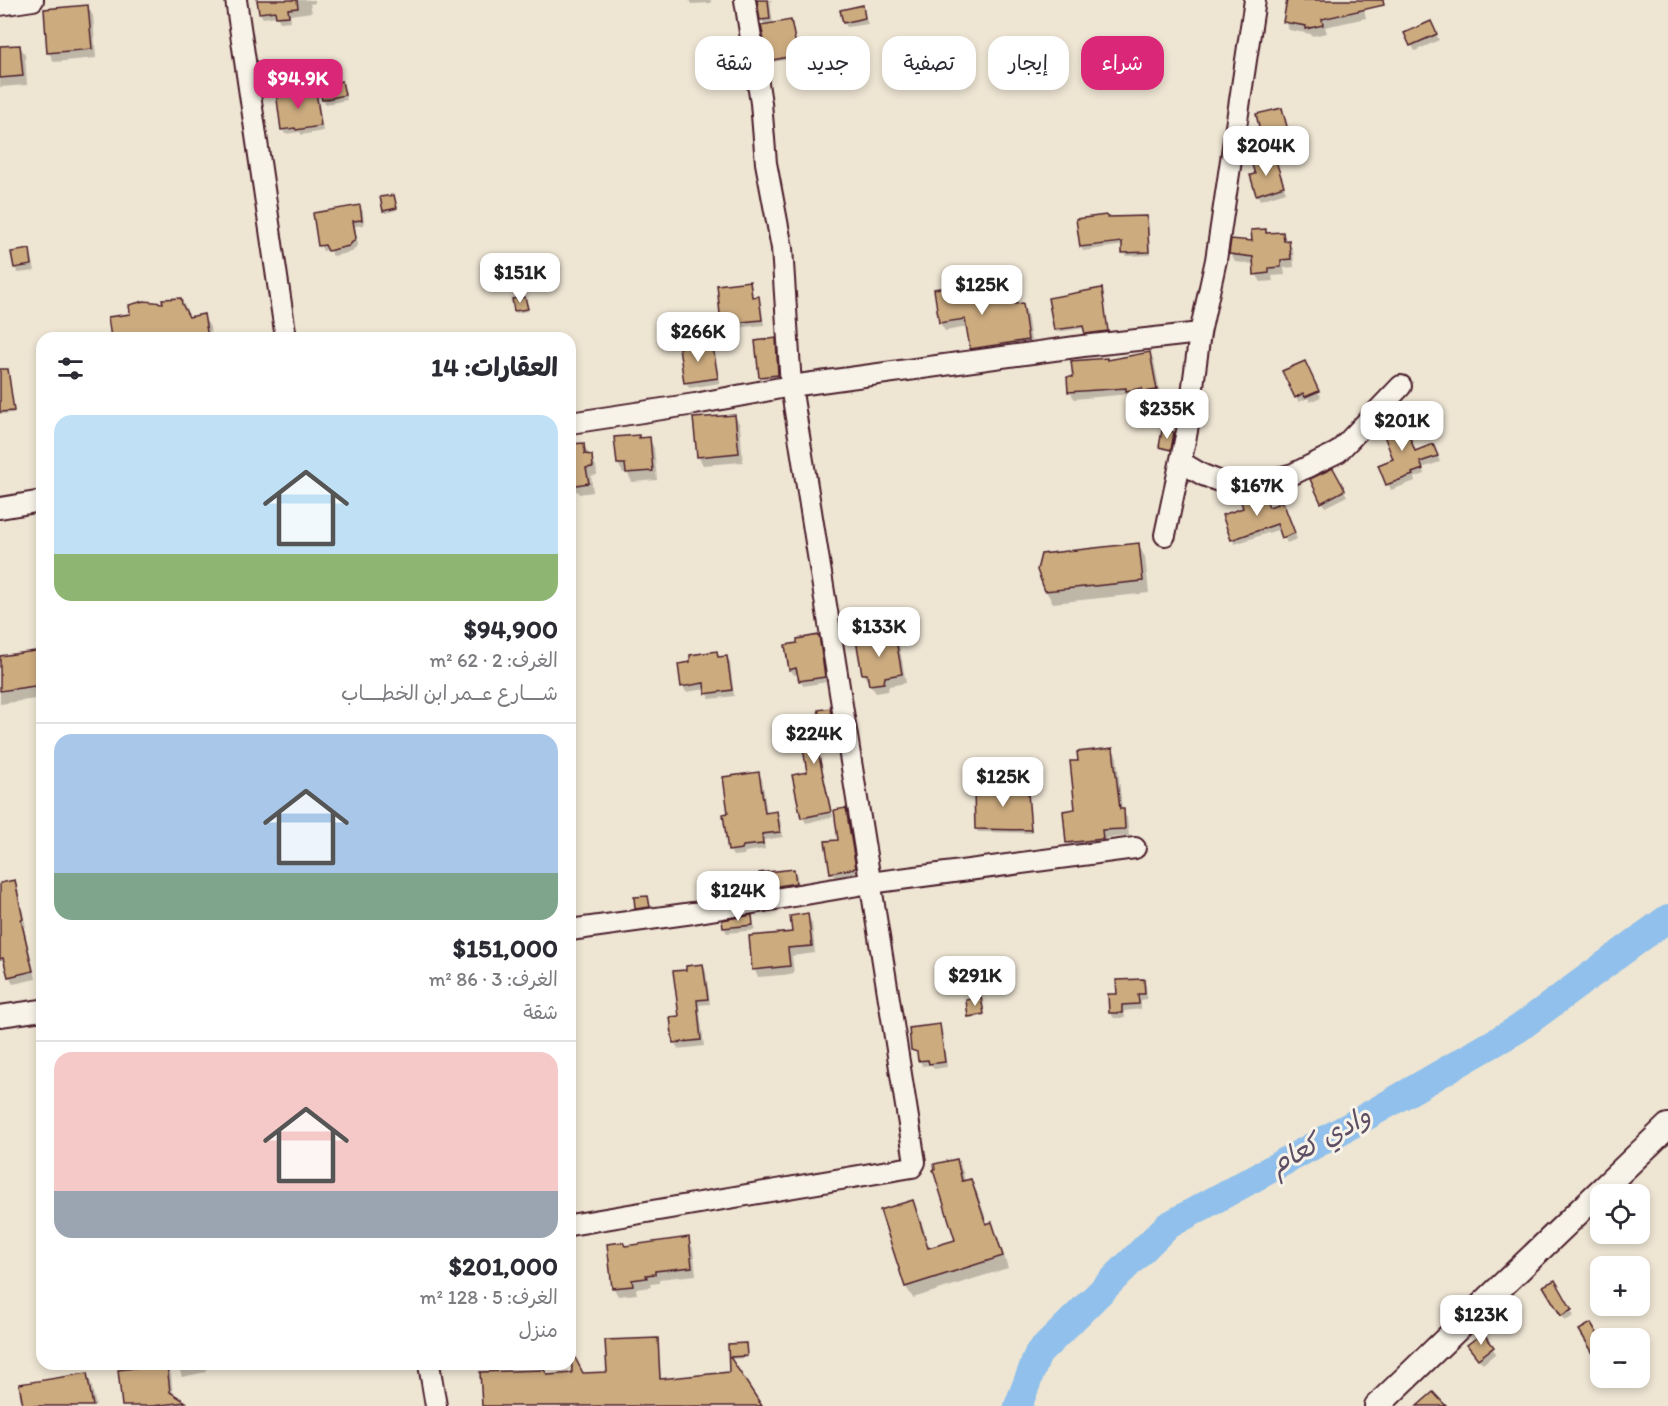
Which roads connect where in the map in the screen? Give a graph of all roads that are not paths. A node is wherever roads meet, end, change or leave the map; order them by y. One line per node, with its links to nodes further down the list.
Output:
1 (33, 0): 5 (street)
2 (236, 0): 6 (street)
3 (745, 0): 8 (street)
4 (1255, 0): 7 (street)
5 (0, 5)
6 (285, 332)
7 (1200, 333): 8 (street); 11 (street)
8 (791, 386): 10 (street); 16 (street)
9 (1401, 386): 11 (street)
10 (576, 422)
11 (1180, 462): 14 (street)
12 (36, 502): 13 (street)
13 (0, 508)
14 (1165, 535)
15 (1135, 849): 16 (street)
16 (870, 883): 17 (street); 21 (street)
17 (576, 929)
18 (36, 1011): 19 (street)
19 (0, 1016)
20 (1668, 1126): 24 (street)
21 (576, 1224)
22 (431, 1370): 23 (street)
23 (436, 1406)
24 (1377, 1406)

